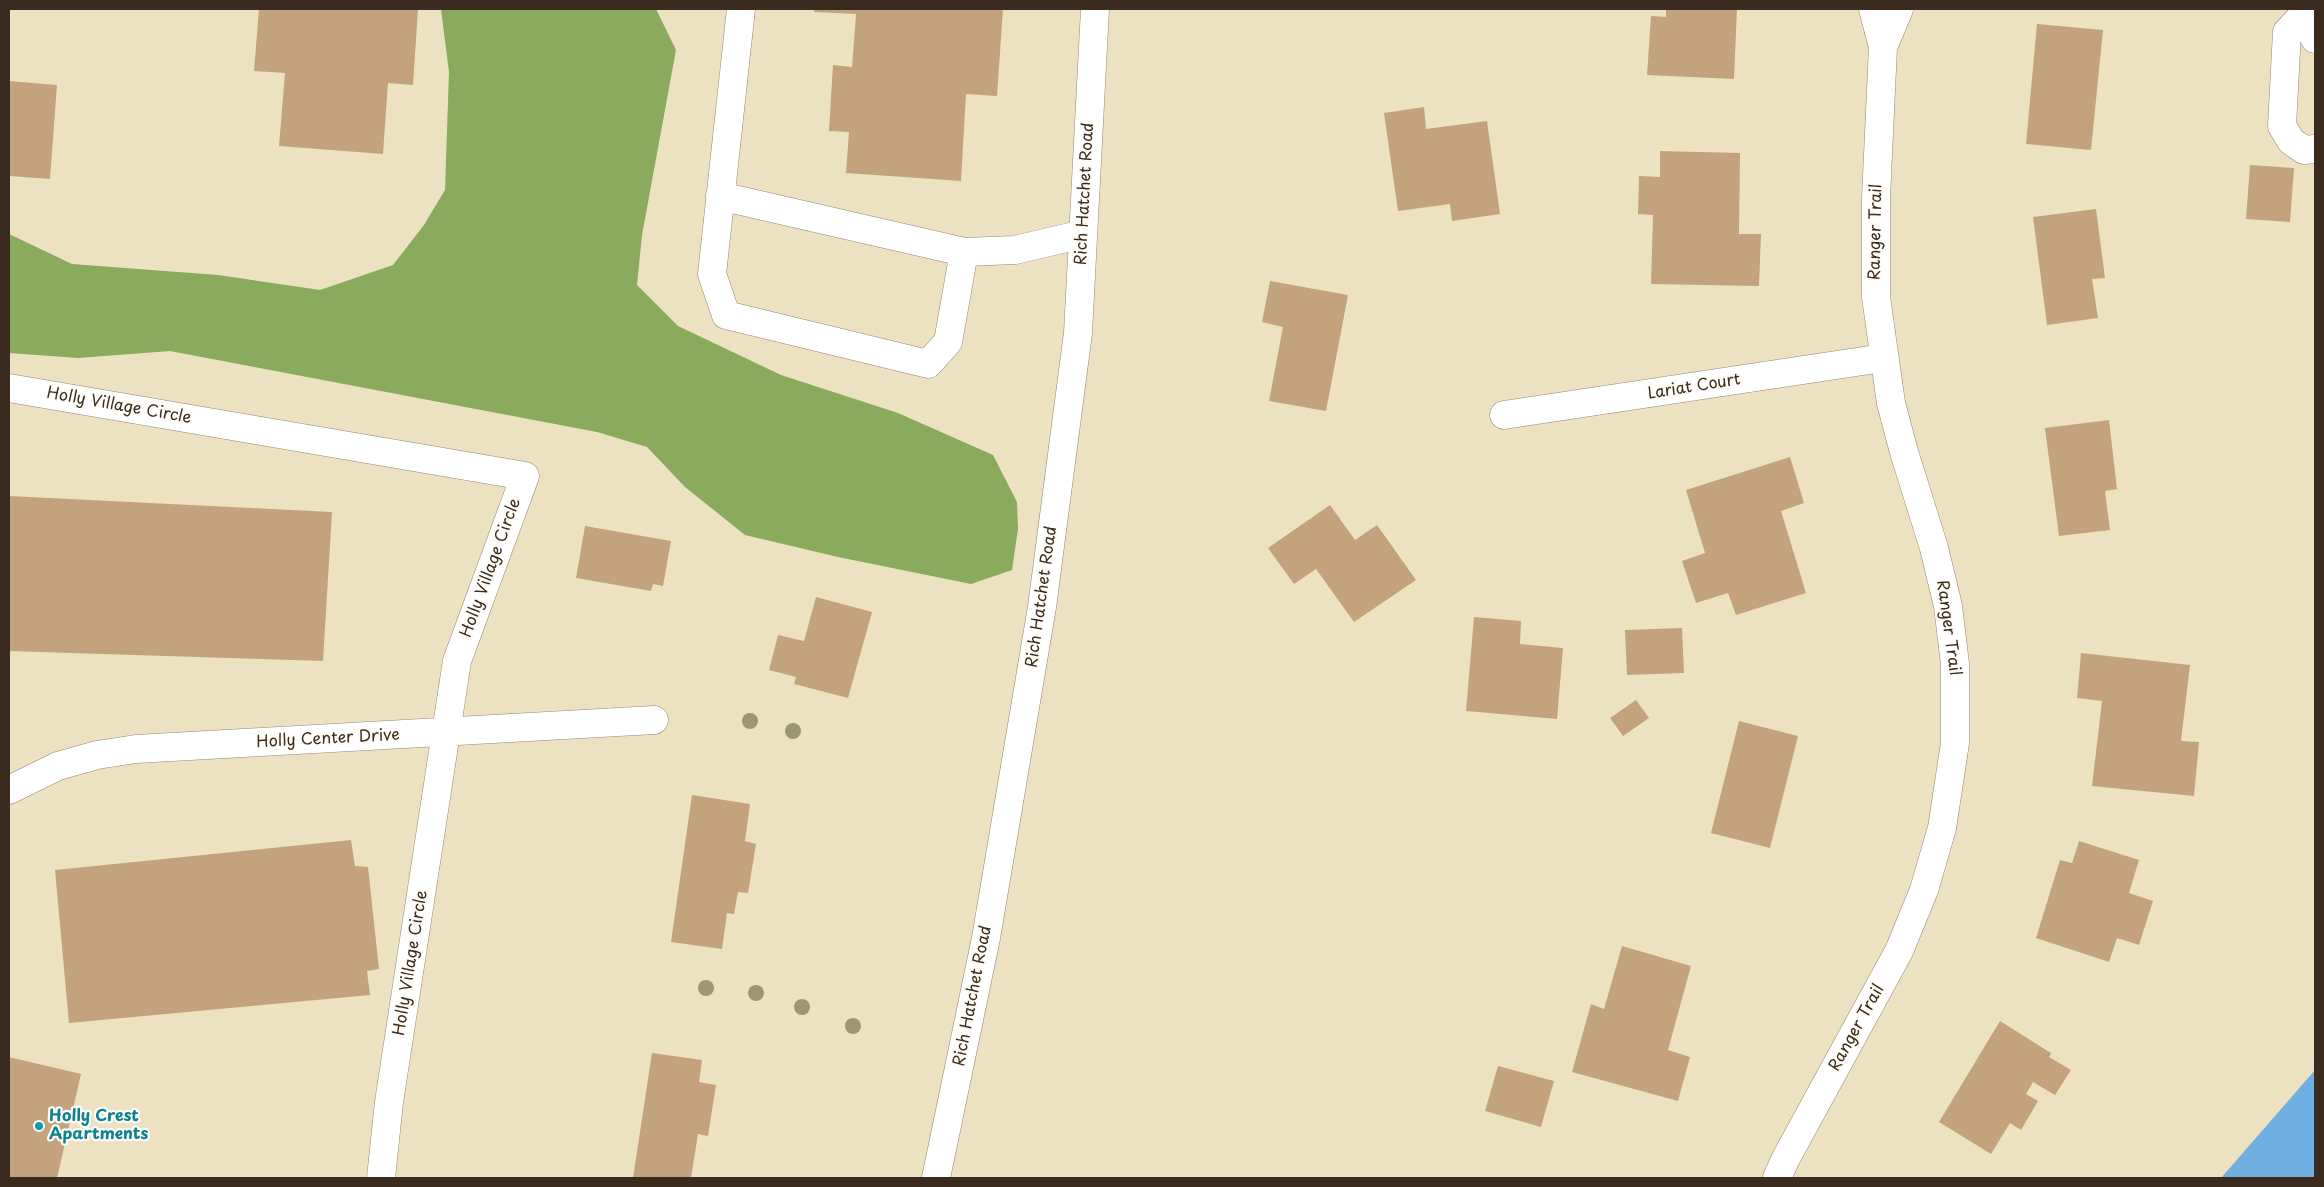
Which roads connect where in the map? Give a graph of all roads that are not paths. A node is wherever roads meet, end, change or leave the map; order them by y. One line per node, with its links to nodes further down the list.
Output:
1 (741, 9): 9 (street)
2 (1095, 9): 10 (street, Rich Hatchet Road)
3 (1873, 9): 7 (street, Ranger Trail)
4 (1899, 9): 7 (street, Ranger Trail)
5 (2303, 12): 6 (street); 8 (street)
6 (2315, 39)
7 (1883, 48): 12 (street, Ranger Trail)
8 (2315, 149)
9 (720, 196): 11 (street); 11 (street)
10 (1083, 234): 11 (street); 19 (street, Rich Hatchet Road)
11 (964, 252)
12 (1883, 358): 14 (street, Lariat Court); 20 (street, Ranger Trail)
13 (9, 388): 16 (street, Holly Village Circle)
14 (1504, 415)
15 (654, 720): 16 (street, Holly Center Drive)
16 (448, 733): 17 (street, Holly Center Drive); 18 (street, Holly Village Circle)
17 (9, 790)
18 (381, 1178)
19 (936, 1178)
20 (1777, 1178)

